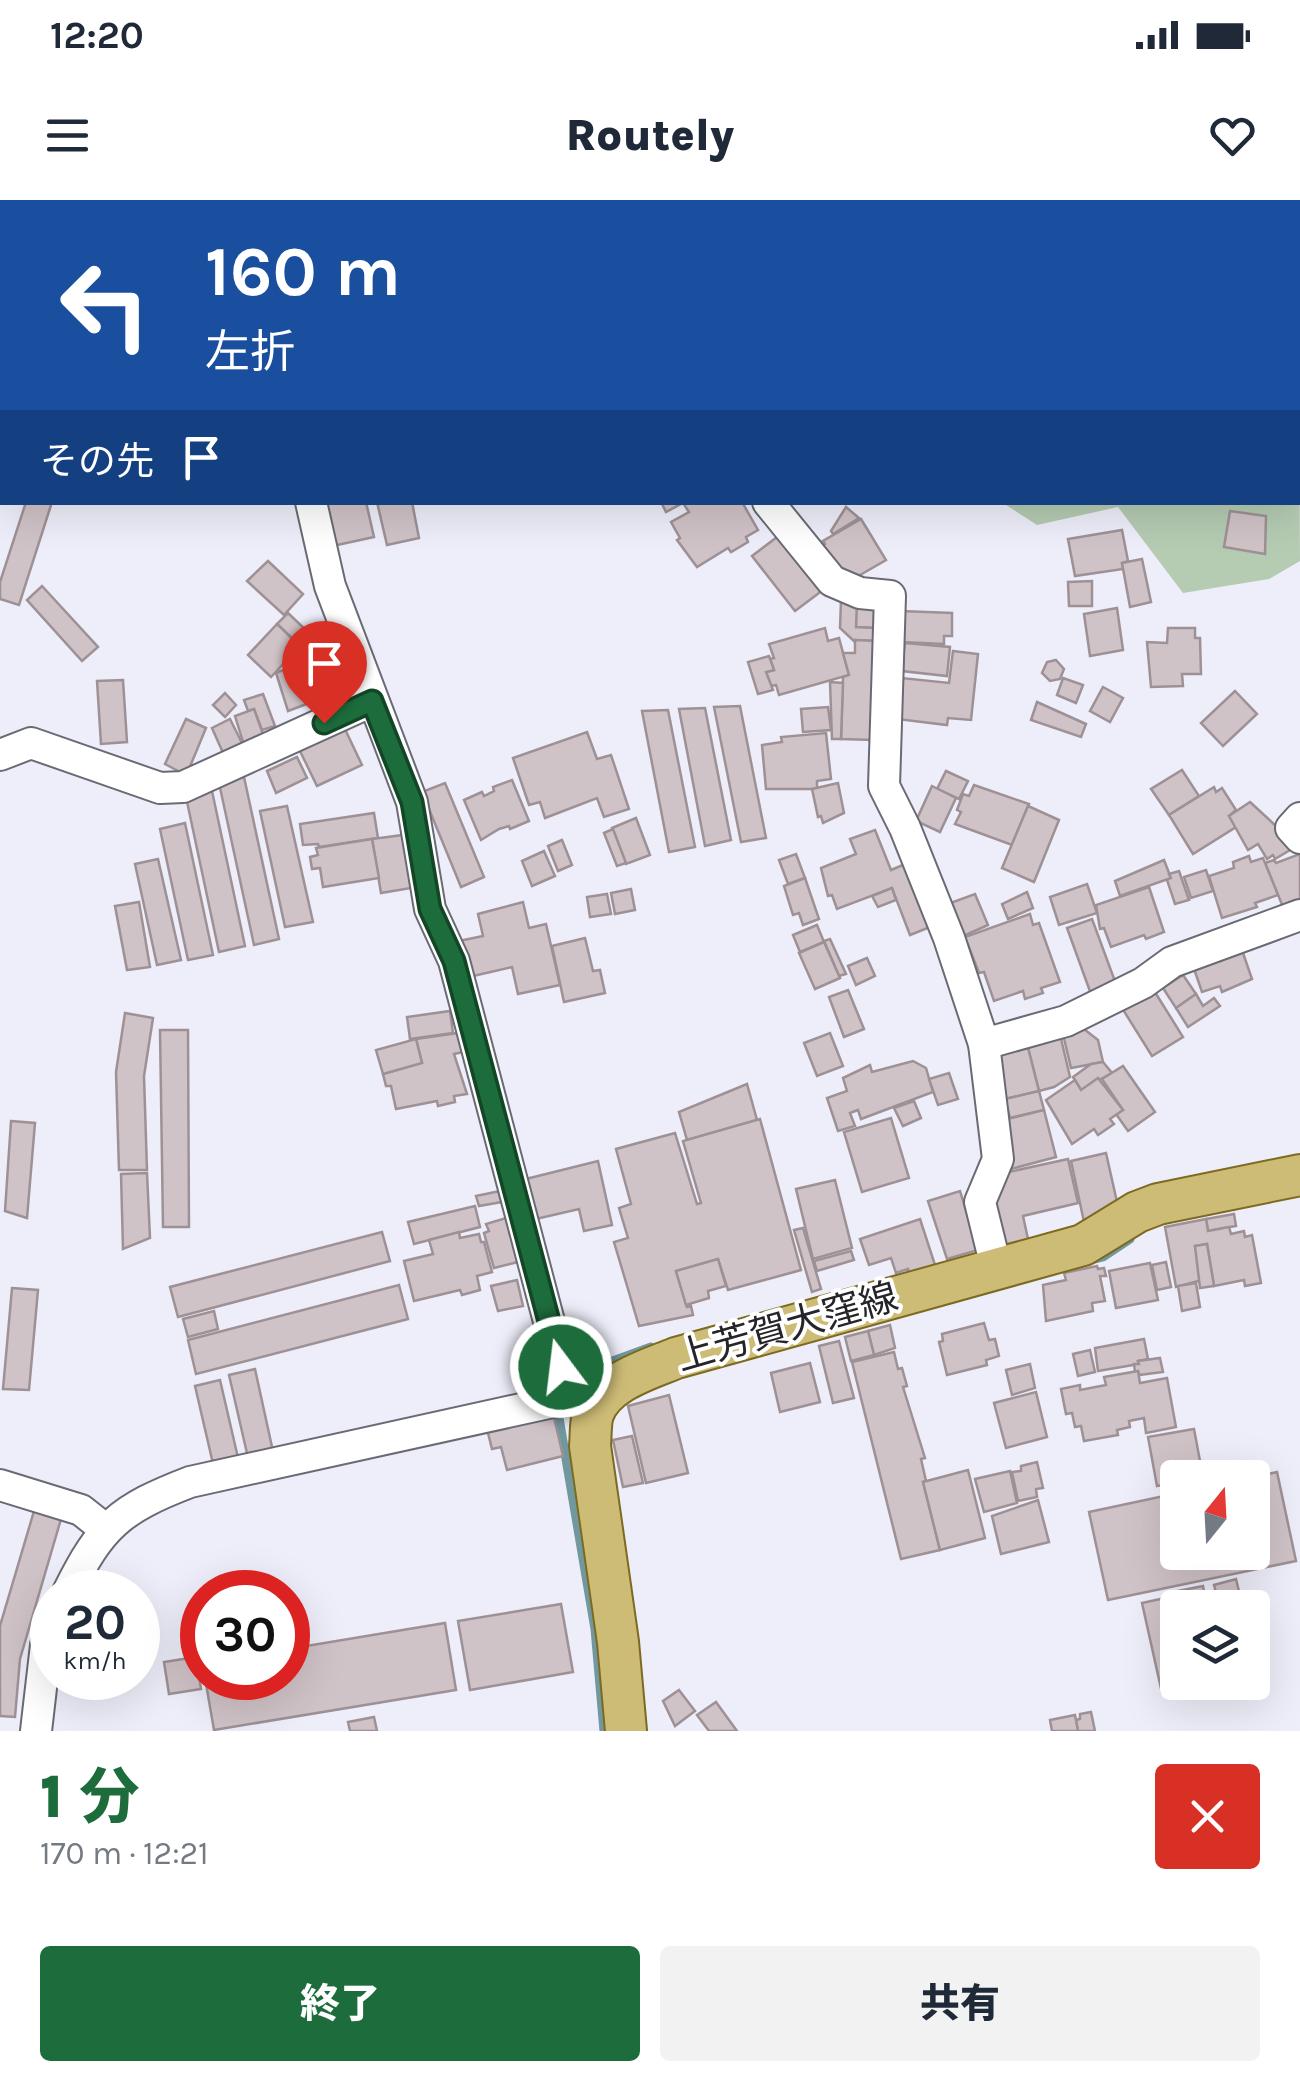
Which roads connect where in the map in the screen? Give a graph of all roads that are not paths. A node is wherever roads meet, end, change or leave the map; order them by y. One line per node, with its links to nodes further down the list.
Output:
1 (312, 505): 3 (street)
2 (770, 505): 8 (street)
3 (366, 704): 4 (street); 11 (street)
4 (0, 756)
5 (1300, 818): 6 (street)
6 (1300, 838)
7 (1300, 915): 8 (street)
8 (984, 1044): 10 (street)
9 (1300, 1175): 10 (main road, 上芳賀大窪線)
10 (996, 1267): 11 (main road, 上芳賀大窪線)
11 (602, 1398): 13 (street); 17 (main road)
12 (0, 1485): 13 (street)
13 (105, 1529): 14 (street)
14 (79, 1570)
15 (40, 1700): 16 (street)
16 (36, 1731)
17 (626, 1731)

